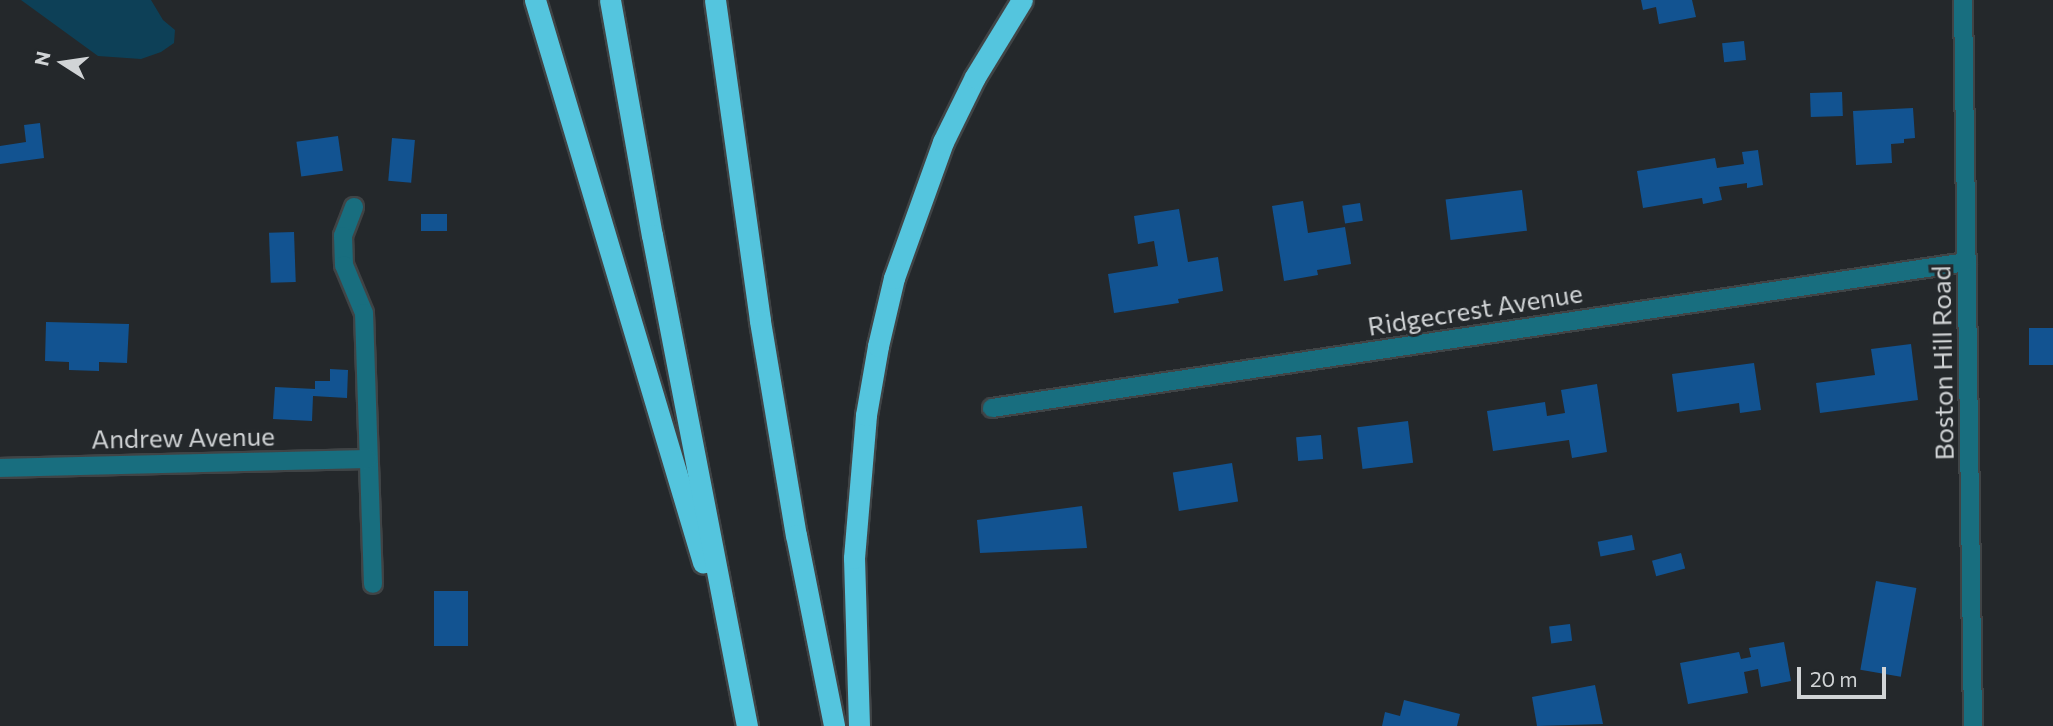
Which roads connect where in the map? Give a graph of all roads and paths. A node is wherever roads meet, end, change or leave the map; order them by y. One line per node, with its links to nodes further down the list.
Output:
1 (535, 0): 12 (highway)
2 (610, 0): 12 (highway)
3 (715, 0): 14 (highway)
4 (1022, 0): 15 (highway)
5 (1963, 0): 7 (street, Boston Hill Road)
6 (354, 207): 9 (street)
7 (1967, 262): 8 (street, Ridgecrest Avenue); 16 (street, Boston Hill Road)
8 (992, 408)
9 (368, 459): 10 (street, Andrew Avenue); 11 (street)
10 (0, 468)
11 (373, 583)
12 (734, 661): 13 (highway)
13 (747, 726)
14 (834, 726)
15 (859, 726)
16 (1973, 726)

